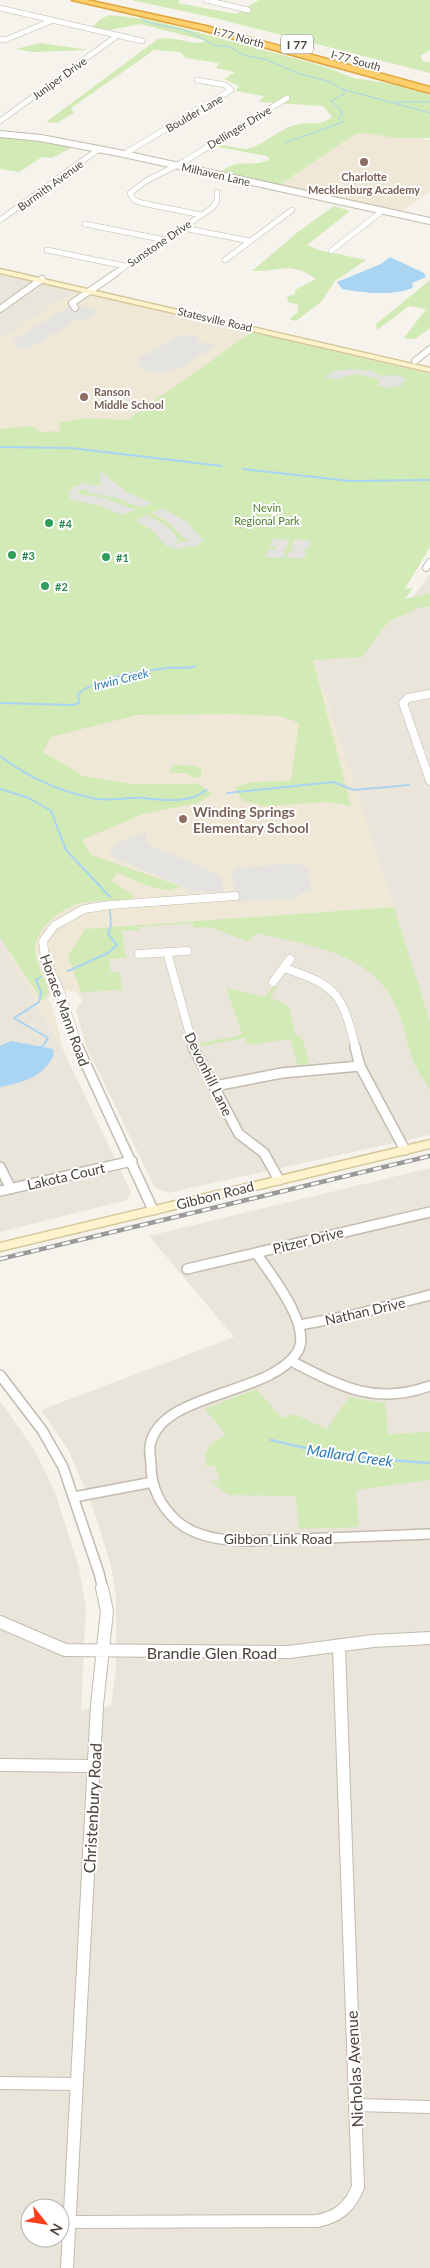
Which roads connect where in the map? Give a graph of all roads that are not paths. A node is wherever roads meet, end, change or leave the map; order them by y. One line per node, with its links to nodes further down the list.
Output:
1 (76, 0): 15 (highway, I-77 North / I 77)
2 (106, 0): 8 (highway, I-77 South / I 77)
3 (206, 0): 5 (street)
4 (235, 0): 5 (street)
5 (225, 4): 7 (street)
6 (0, 8): 9 (street)
7 (248, 10)
8 (162, 12): 13 (highway, I-77 South / I 77); 15 (highway, I 77)
9 (53, 20): 10 (street); 11 (street)
10 (118, 35): 12 (street); 17 (street, Juniper Drive)
11 (0, 39)
12 (142, 41)
13 (372, 64)
14 (197, 80): 20 (street, Boulder Lane)
15 (430, 86)
16 (287, 98): 21 (street, Dellinger Drive)
17 (0, 121)
18 (0, 134): 19 (street, Milhaven Lane)
19 (100, 149): 20 (street, Milhaven Lane); 26 (street, Burmith Avenue)
20 (124, 154): 21 (street, Milhaven Lane)
21 (177, 165): 24 (street, Milhaven Lane); 25 (street, Dellinger Drive)
22 (218, 192): 25 (street, Sunstone Drive)
23 (292, 210): 31 (street)
24 (382, 211): 27 (street, Milhaven Lane); 33 (street)
25 (202, 215): 29 (street, Sunstone Drive)
26 (0, 220)
27 (430, 221)
28 (85, 224): 30 (street)
29 (183, 228): 30 (street, Sunstone Drive); 31 (street)
30 (165, 240): 35 (street, Sunstone Drive)
31 (250, 241): 34 (street)
32 (46, 250): 35 (street)
33 (331, 250)
34 (225, 260)
35 (125, 266): 39 (street, Sunstone Drive)
36 (0, 267): 39 (main road, Statesville Road)
37 (0, 271): 38 (main road, Statesville Road)
38 (42, 280): 39 (main road, Statesville Road); 41 (street)
39 (95, 289): 40 (street, Sunstone Drive); 43 (main road, Statesville Road); 45 (main road, Statesville Road)
40 (74, 308)
41 (0, 309)
42 (430, 349): 43 (street)
43 (415, 361): 44 (main road, Statesville Road)
44 (430, 365)
45 (430, 370)
46 (430, 694): 47 (street)
47 (430, 781)
48 (235, 896): 59 (street, Horace Mann Road)
49 (187, 951): 50 (street)
50 (167, 952): 51 (street); 56 (street, Devonhill Lane)
51 (138, 954)
52 (290, 960): 53 (street)
53 (284, 968): 54 (street); 55 (street)
54 (272, 982)
55 (360, 1066): 56 (street); 58 (street)
56 (215, 1086): 61 (street, Devonhill Lane)
57 (430, 1144): 58 (main road, Gibbon Road)
58 (405, 1150): 61 (main road, Gibbon Road)
59 (132, 1161): 62 (street, Lakota Court); 64 (street, Horace Mann Road)
60 (0, 1167): 62 (street)
61 (279, 1180): 64 (main road, Gibbon Road)
62 (11, 1189): 63 (street, Lakota Court)
63 (0, 1191)
64 (153, 1210): 66 (main road, Gibbon Road)
65 (430, 1212): 67 (street, Pitzer Drive)
66 (0, 1247)
67 (256, 1253): 68 (street, Pitzer Drive); 70 (street)
68 (187, 1269)
69 (430, 1295): 70 (street, Nathan Drive)
70 (300, 1325): 71 (street)
71 (291, 1361): 73 (street); 74 (street, Gibbon Link Road)
72 (0, 1375): 75 (street, Christenbury Road)
73 (430, 1386)
74 (153, 1482): 75 (street); 76 (street, Gibbon Link Road)
75 (74, 1497): 80 (street, Christenbury Road)
76 (430, 1534)
77 (0, 1622): 80 (street, Brandie Glen Road)
78 (430, 1638): 79 (street, Brandie Glen Road)
79 (338, 1647): 80 (street, Brandie Glen Road); 85 (street, Nicholas Avenue)
80 (104, 1652): 82 (street, Christenbury Road)
81 (0, 1765): 82 (street)
82 (94, 1766): 84 (street, Christenbury Road)
83 (0, 2083): 84 (street)
84 (77, 2084): 87 (street, Christenbury Road)
85 (356, 2104): 86 (street); 87 (street, Nicholas Avenue)
86 (430, 2106)
87 (70, 2222)
88 (68, 2248): 89 (street, Christenbury Road)
89 (67, 2268)

